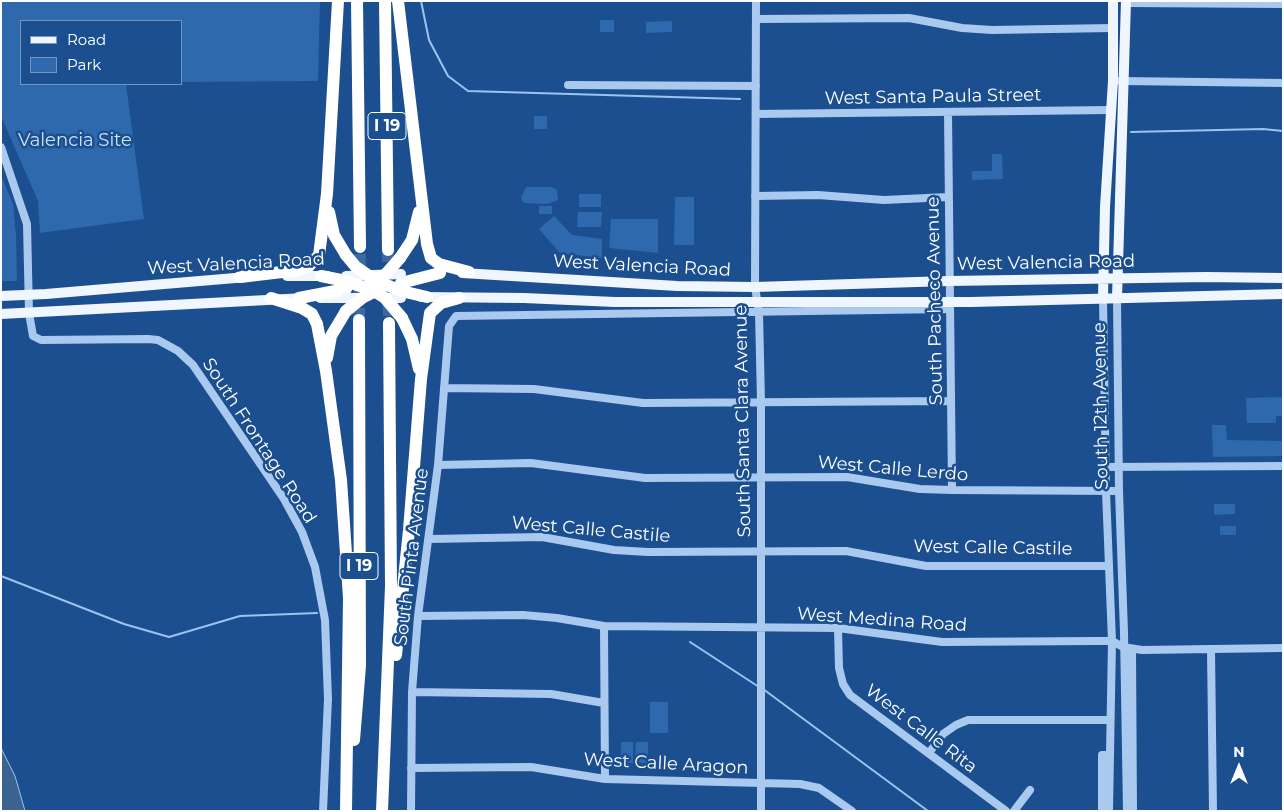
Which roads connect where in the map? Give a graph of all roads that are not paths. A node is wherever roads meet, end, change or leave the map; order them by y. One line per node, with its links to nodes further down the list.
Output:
1 (338, 1): 22 (highway)
2 (356, 1): 26 (highway, I 19)
3 (385, 1): 27 (highway, I 19)
4 (398, 1): 25 (highway)
5 (756, 1): 9 (street, South Santa Clara Avenue)
6 (1113, 1): 10 (main road, South 12th Avenue)
7 (1126, 2): 8 (street); 12 (main road, South 12th Avenue)
8 (1283, 4)
9 (756, 19): 10 (street); 15 (street, South Santa Clara Avenue)
10 (1112, 28): 11 (main road, South 12th Avenue)
11 (1112, 81): 12 (street); 16 (main road, South 12th Avenue)
12 (1125, 81): 13 (street); 21 (main road, South 12th Avenue)
13 (1283, 83)
14 (568, 85): 15 (street)
15 (756, 86): 18 (street, South Santa Clara Avenue)
16 (1111, 110): 17 (street, West Santa Paula Street); 19 (main road, South 12th Avenue)
17 (948, 112): 18 (street, West Santa Paula Street); 24 (street, South Pacheco Avenue)
18 (756, 114): 23 (street, South Santa Clara Avenue)
19 (1109, 136): 21 (main road); 33 (main road, South 12th Avenue)
20 (1, 147): 41 (street)
21 (1122, 154): 34 (main road, South 12th Avenue)
22 (327, 194): 31 (highway); 36 (highway, bridge)
23 (755, 196): 24 (street); 37 (street, South Santa Clara Avenue)
24 (948, 197): 35 (street, South Pacheco Avenue)
25 (420, 202): 28 (highway); 36 (highway, bridge)
26 (360, 247)
27 (388, 250)
28 (469, 272): 29 (main road, West Valencia Road); 37 (main road, West Valencia Road)
29 (440, 273): 36 (highway)
30 (322, 276): 31 (main road, West Valencia Road); 38 (highway)
31 (240, 277): 41 (main road, West Valencia Road)
32 (1283, 278): 34 (main road, West Valencia Road)
33 (1103, 279): 34 (main road, West Valencia Road); 35 (main road, West Valencia Road); 46 (main road, South 12th Avenue)
34 (1117, 279): 47 (main road, South 12th Avenue)
35 (949, 281): 37 (main road, West Valencia Road); 49 (street, South Pacheco Avenue)
36 (384, 286): 38 (highway, bridge); 38 (highway, bridge); 42 (highway); 57 (highway, bridge)
37 (755, 287): 48 (street, South Santa Clara Avenue)
38 (346, 291): 44 (highway); 56 (highway)
39 (1283, 294): 47 (main road, West Valencia Road)
40 (1, 296): 41 (main road, West Valencia Road)
41 (30, 296): 51 (street)
42 (427, 297): 45 (main road, West Valencia Road)
43 (271, 298): 44 (main road, West Valencia Road); 51 (main road, West Valencia Road); 56 (highway)
44 (300, 298)
45 (458, 298): 48 (main road, West Valencia Road); 57 (highway)
46 (1103, 298): 47 (main road, West Valencia Road); 49 (main road, West Valencia Road); 63 (street, South 12th Avenue)
47 (1117, 298): 64 (street, South 12th Avenue)
48 (757, 300): 49 (main road, West Valencia Road); 50 (street, South Santa Clara Avenue)
49 (950, 305): 50 (street, West Valencia Road); 59 (street, South Pacheco Avenue)
50 (759, 312): 53 (street, West Valencia Road); 60 (street, South Santa Clara Avenue)
51 (29, 313): 52 (main road, West Valencia Road); 91 (street, South Frontage Road)
52 (1, 314)
53 (462, 316): 58 (street, South Pinta Avenue)
54 (359, 320): 92 (highway, I 19)
55 (389, 323): 86 (highway, I 19)
56 (326, 371): 92 (highway)
57 (420, 379): 86 (highway)
58 (444, 388): 60 (street); 61 (street, South Pinta Avenue)
59 (951, 401): 60 (street); 66 (street, South Pacheco Avenue)
60 (761, 402): 65 (street, South Santa Clara Avenue)
61 (438, 465): 65 (street, West Calle Lerdo); 69 (street, South Pinta Avenue)
62 (1283, 466): 64 (street)
63 (1106, 467): 64 (street); 67 (street, South 12th Avenue)
64 (1119, 468): 68 (street, South 12th Avenue)
65 (760, 477): 66 (street, West Calle Lerdo); 70 (street, South Santa Clara Avenue)
66 (952, 490): 67 (street, West Calle Lerdo)
67 (1106, 491): 68 (street, West Calle Lerdo); 71 (street, South 12th Avenue)
68 (1119, 491): 77 (street, South 12th Avenue)
69 (429, 539): 70 (street, West Calle Castile); 72 (street, South Pinta Avenue)
70 (760, 551): 71 (street, West Calle Castile); 74 (street, South Santa Clara Avenue)
71 (1109, 566): 76 (street, South 12th Avenue)
72 (418, 616): 73 (street, West Medina Road); 81 (street, South Pinta Avenue)
73 (604, 626): 74 (street, West Medina Road); 82 (street)
74 (760, 628): 75 (street, West Medina Road); 89 (street, South Santa Clara Avenue)
75 (838, 628): 76 (street, West Medina Road); 84 (street, West Calle Rita)
76 (1112, 641): 77 (street, West Medina Road); 83 (street, South 12th Avenue)
77 (1123, 646): 79 (street, West Medina Road); 101 (street, South 12th Avenue)
78 (1283, 648): 80 (street, West Medina Road)
79 (1132, 649): 80 (street, West Medina Road); 102 (street)
80 (1211, 649): 103 (street)
81 (412, 692): 82 (street); 87 (street, South Pinta Avenue)
82 (604, 703): 88 (street)
83 (1110, 720): 84 (street); 85 (street, South 12th Avenue)
84 (929, 753): 97 (street, West Calle Rita)
85 (1109, 754): 99 (street, South 12th Avenue); 100 (street, South 12th Avenue)
86 (386, 759): 93 (highway, I 19)
87 (411, 768): 88 (street, West Calle Aragon); 94 (street, South Pinta Avenue)
88 (605, 779): 89 (street, West Calle Aragon)
89 (761, 783): 95 (street, South Santa Clara Avenue); 96 (street, West Calle Aragon)
90 (1030, 790): 98 (street)
91 (323, 811)
92 (347, 811)
93 (382, 811)
94 (411, 811)
95 (761, 811)
96 (852, 811)
97 (1006, 811)
98 (1014, 811)
99 (1102, 811)
100 (1109, 811)
101 (1127, 811)
102 (1133, 811)
103 (1213, 811)

